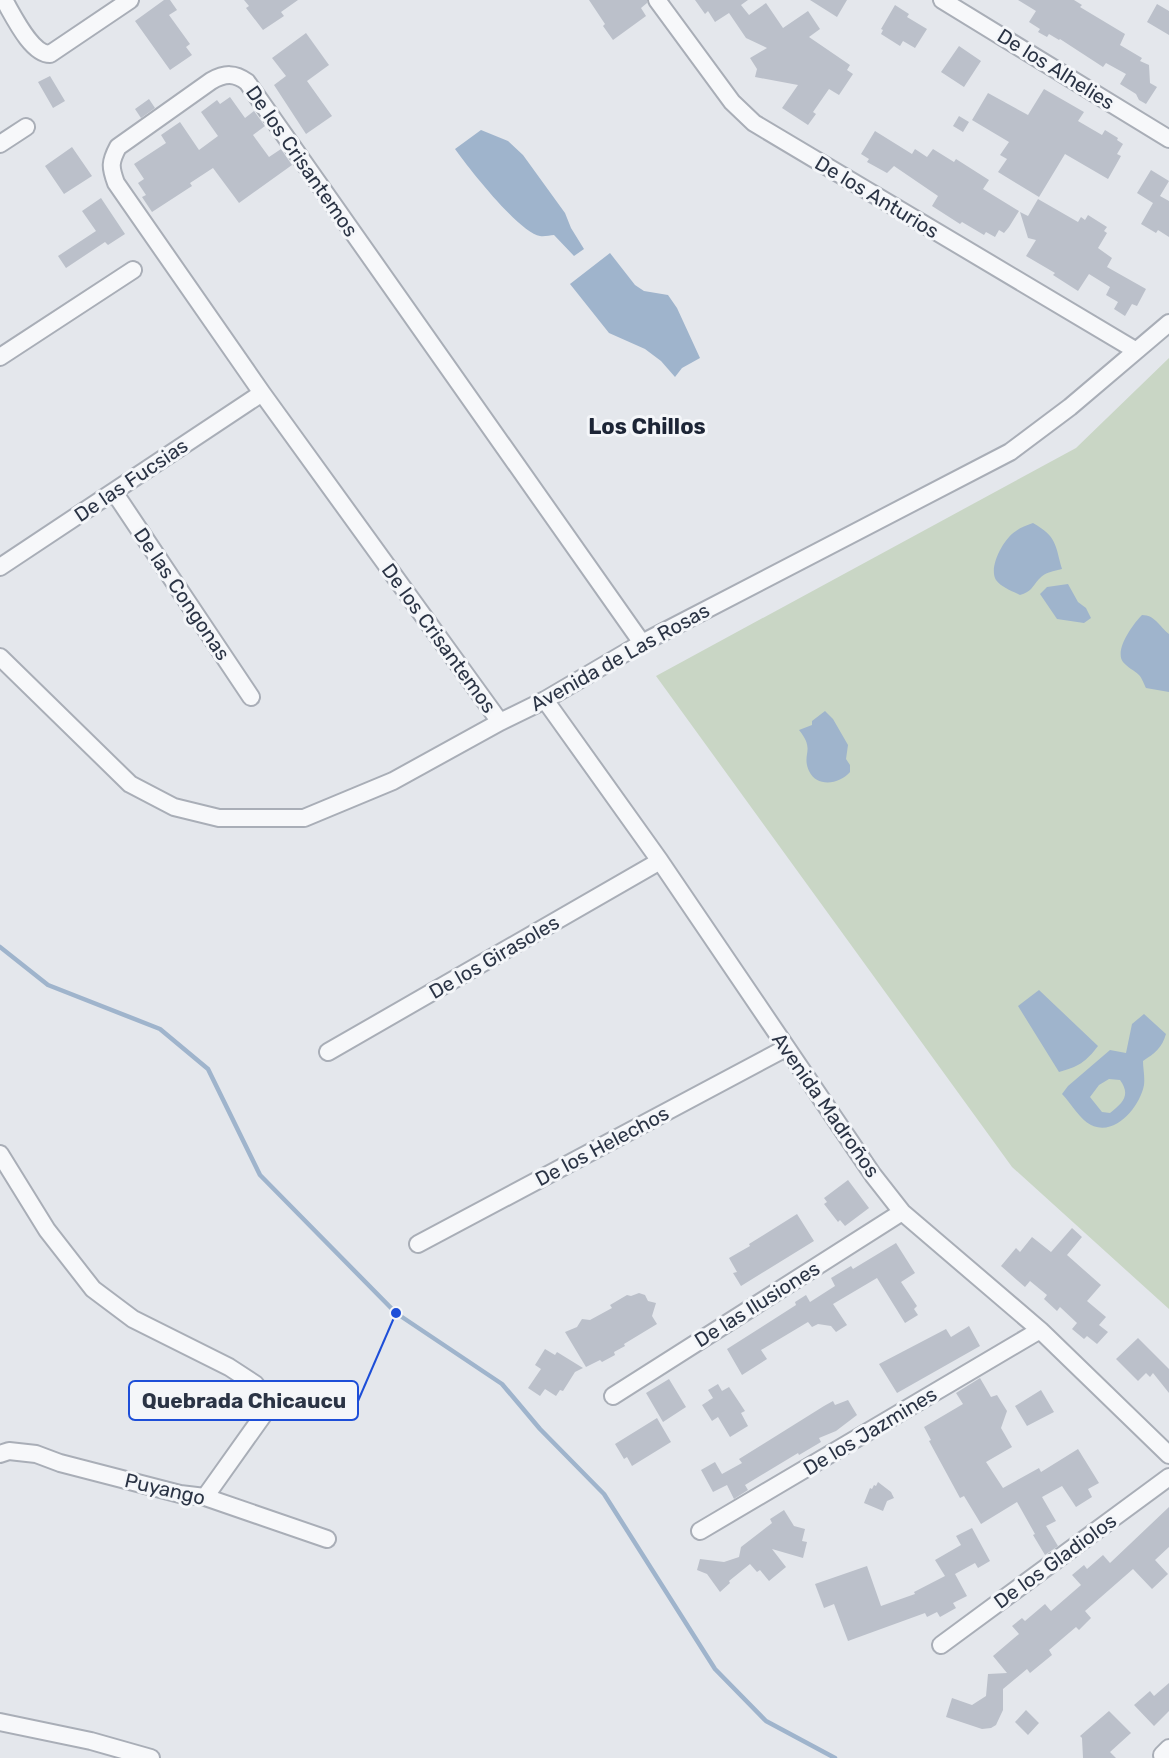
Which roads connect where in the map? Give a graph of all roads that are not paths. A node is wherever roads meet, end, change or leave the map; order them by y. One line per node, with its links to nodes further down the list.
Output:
1 (4, 0): 2 (street)
2 (130, 0)
3 (657, 0): 10 (street, De los Anturios)
4 (942, 0): 6 (street, De los Alhelies)
5 (26, 127): 7 (street)
6 (1169, 139)
7 (0, 144)
8 (133, 270): 11 (street)
9 (1169, 323): 10 (street, Avenida de Las Rosas)
10 (1135, 350): 15 (street, Avenida de Las Rosas)
11 (0, 357)
12 (262, 393): 13 (street, De las Fucsias); 15 (street, De los Crisantemos); 19 (street, De los Crisantemos)
13 (114, 492): 14 (street, De las Fucsias); 17 (street, De las Congonas)
14 (0, 567)
15 (642, 643): 18 (street, Avenida de Las Rosas)
16 (0, 657): 19 (street, Avenida de Las Rosas)
17 (251, 697)
18 (545, 700): 19 (street, Avenida de Las Rosas); 20 (street, Avenida Madroños)
19 (500, 722)
20 (660, 861): 21 (street, Avenida Madroños); 22 (street, De los Girasoles)
21 (786, 1048): 24 (street, Avenida Madroños); 25 (street, De los Helechos)
22 (328, 1052)
23 (0, 1154): 31 (street)
24 (902, 1212): 26 (street, Avenida Madroños); 27 (street, De las Ilusiones)
25 (418, 1244)
26 (1040, 1330): 29 (street, Avenida Madroños); 32 (street, De los Jazmines)
27 (613, 1396)
28 (0, 1454): 31 (street, Puyango)
29 (1169, 1455)
30 (1169, 1477): 34 (street, De los Gladiolos)
31 (205, 1497): 33 (street, Puyango)
32 (700, 1531)
33 (327, 1539)
34 (941, 1645)
35 (0, 1722): 36 (street)
36 (151, 1758)

